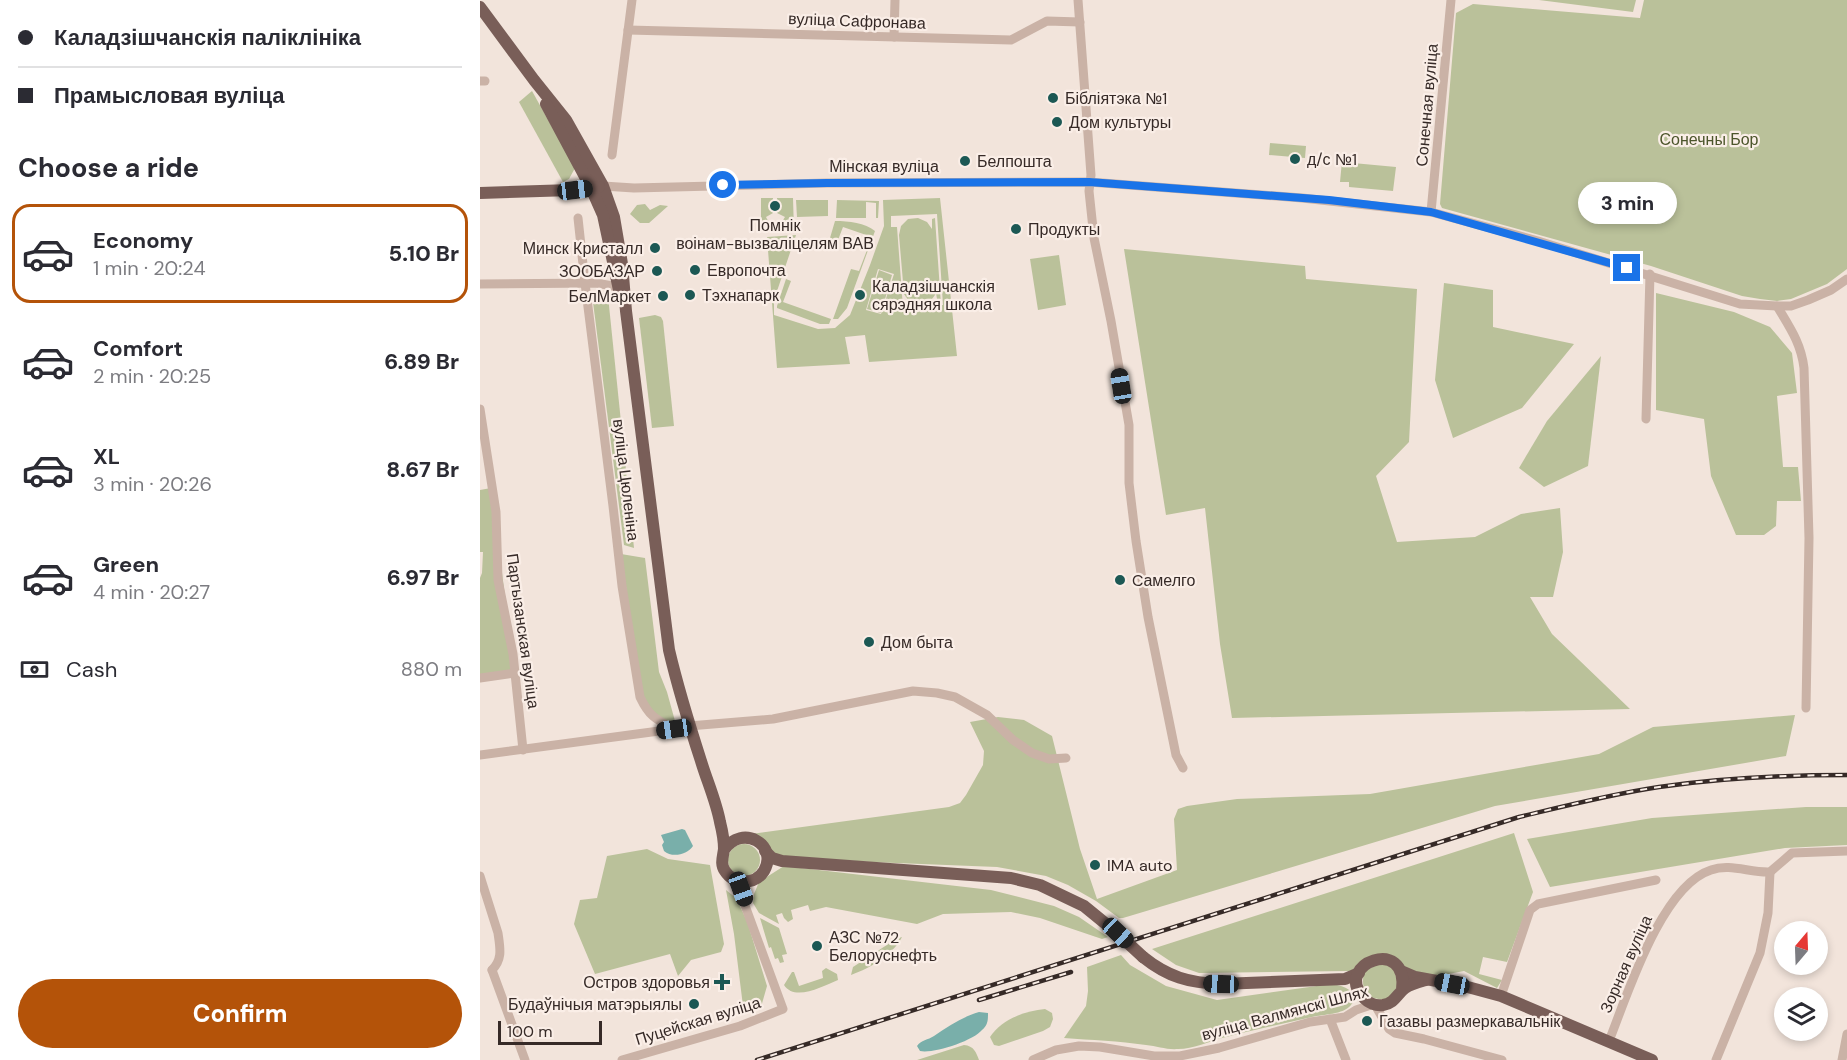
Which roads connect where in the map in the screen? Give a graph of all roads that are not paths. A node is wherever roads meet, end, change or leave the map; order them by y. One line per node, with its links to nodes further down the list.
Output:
1 (632, 0): 7 (street)
2 (895, 0): 8 (street)
3 (1078, 0): 6 (street)
4 (1451, 0): 13 (street, Сонечная вуліца)
5 (480, 7): 11 (main road)
6 (1080, 22): 8 (street, вуліца Сафронава); 10 (street)
7 (628, 30): 8 (street, вуліца Сафронава); 9 (street)
8 (894, 37)
9 (612, 155)
10 (1089, 182): 11 (street, Мінская вуліца); 13 (street, Мінская вуліца); 34 (street)
11 (597, 187): 12 (main road, Мінская вуліца); 19 (main road, вуліца Цюленіна); 21 (main road, вуліца Цюленіна)
12 (480, 193)
13 (1431, 212): 15 (street, Мінская вуліца)
14 (578, 218): 17 (street, вуліца Цюленіна)
15 (1650, 274): 20 (street, Мінская вуліца); 23 (street)
16 (1847, 279): 20 (street, Мінская вуліца)
17 (585, 283): 18 (street); 19 (street); 30 (street, вуліца Цюленіна)
18 (480, 284)
19 (618, 287): 21 (main road, вуліца Цюленіна)
20 (1777, 306): 28 (street)
21 (626, 311): 29 (main road, вуліца Цюленіна)
22 (480, 409): 24 (street, Партызанская вуліца)
23 (1646, 419)
24 (491, 488): 25 (street); 26 (street, Партызанская вуліца)
25 (480, 490)
26 (515, 673): 27 (street); 31 (street, Партызанская вуліца)
27 (480, 678)
28 (1806, 708)
29 (689, 726): 30 (street); 33 (street); 35 (main road, вуліца Цюленіна)
30 (674, 729): 31 (street)
31 (523, 750): 32 (street)
32 (480, 755)
33 (1066, 758)
34 (1183, 768)
35 (720, 820): 36 (main road); 37 (main road, вуліца Цюленіна)
36 (741, 837): 37 (main road); 38 (main road)
37 (724, 850): 45 (main road, вуліца Цюленіна)
38 (765, 851): 40 (main road); 41 (main road)
39 (1847, 851): 42 (street)
40 (782, 861): 41 (main road); 52 (main road, bridge)
41 (763, 872): 46 (main road)
42 (1770, 872): 64 (street, Зорная вуліца); 71 (street)
43 (480, 876): 49 (street)
44 (1656, 880): 56 (street)
45 (736, 881): 46 (main road); 47 (street, вуліца Цюленіна)
46 (751, 881): 47 (street)
47 (746, 904): 59 (street, вуліца Цюленіна)
48 (481, 969): 49 (street)
49 (492, 970): 65 (street)
50 (1401, 971): 51 (main road); 53 (main road); 55 (main road)
51 (1359, 973): 52 (main road); 54 (main road)
52 (1345, 978): 54 (main road)
53 (1427, 979): 55 (main road, вуліца Валмянскі Шлях); 56 (main road)
54 (1358, 990): 58 (main road); 60 (street)
55 (1402, 990): 57 (main road, вуліца Валмянскі Шлях)
56 (1501, 996): 64 (main road)
57 (1391, 1002): 58 (main road, вуліца Валмянскі Шлях); 62 (street)
58 (1374, 1005): 60 (street, вуліца Валмянскі Шлях); 62 (street)
59 (783, 1009): 66 (street, Пуцейская вуліца)
60 (1356, 1010): 61 (street, вуліца Валмянскі Шлях)
61 (1330, 1019): 67 (street, вуліца Валмянскі Шлях); 68 (street)
62 (1385, 1021): 69 (street)
63 (1847, 1034): 72 (street)
64 (1609, 1041): 70 (main road)
65 (525, 1060)
66 (622, 1060)
67 (1033, 1060)
68 (1346, 1060)
69 (1502, 1060)
70 (1653, 1060)
71 (1716, 1060)
72 (1842, 1060)

